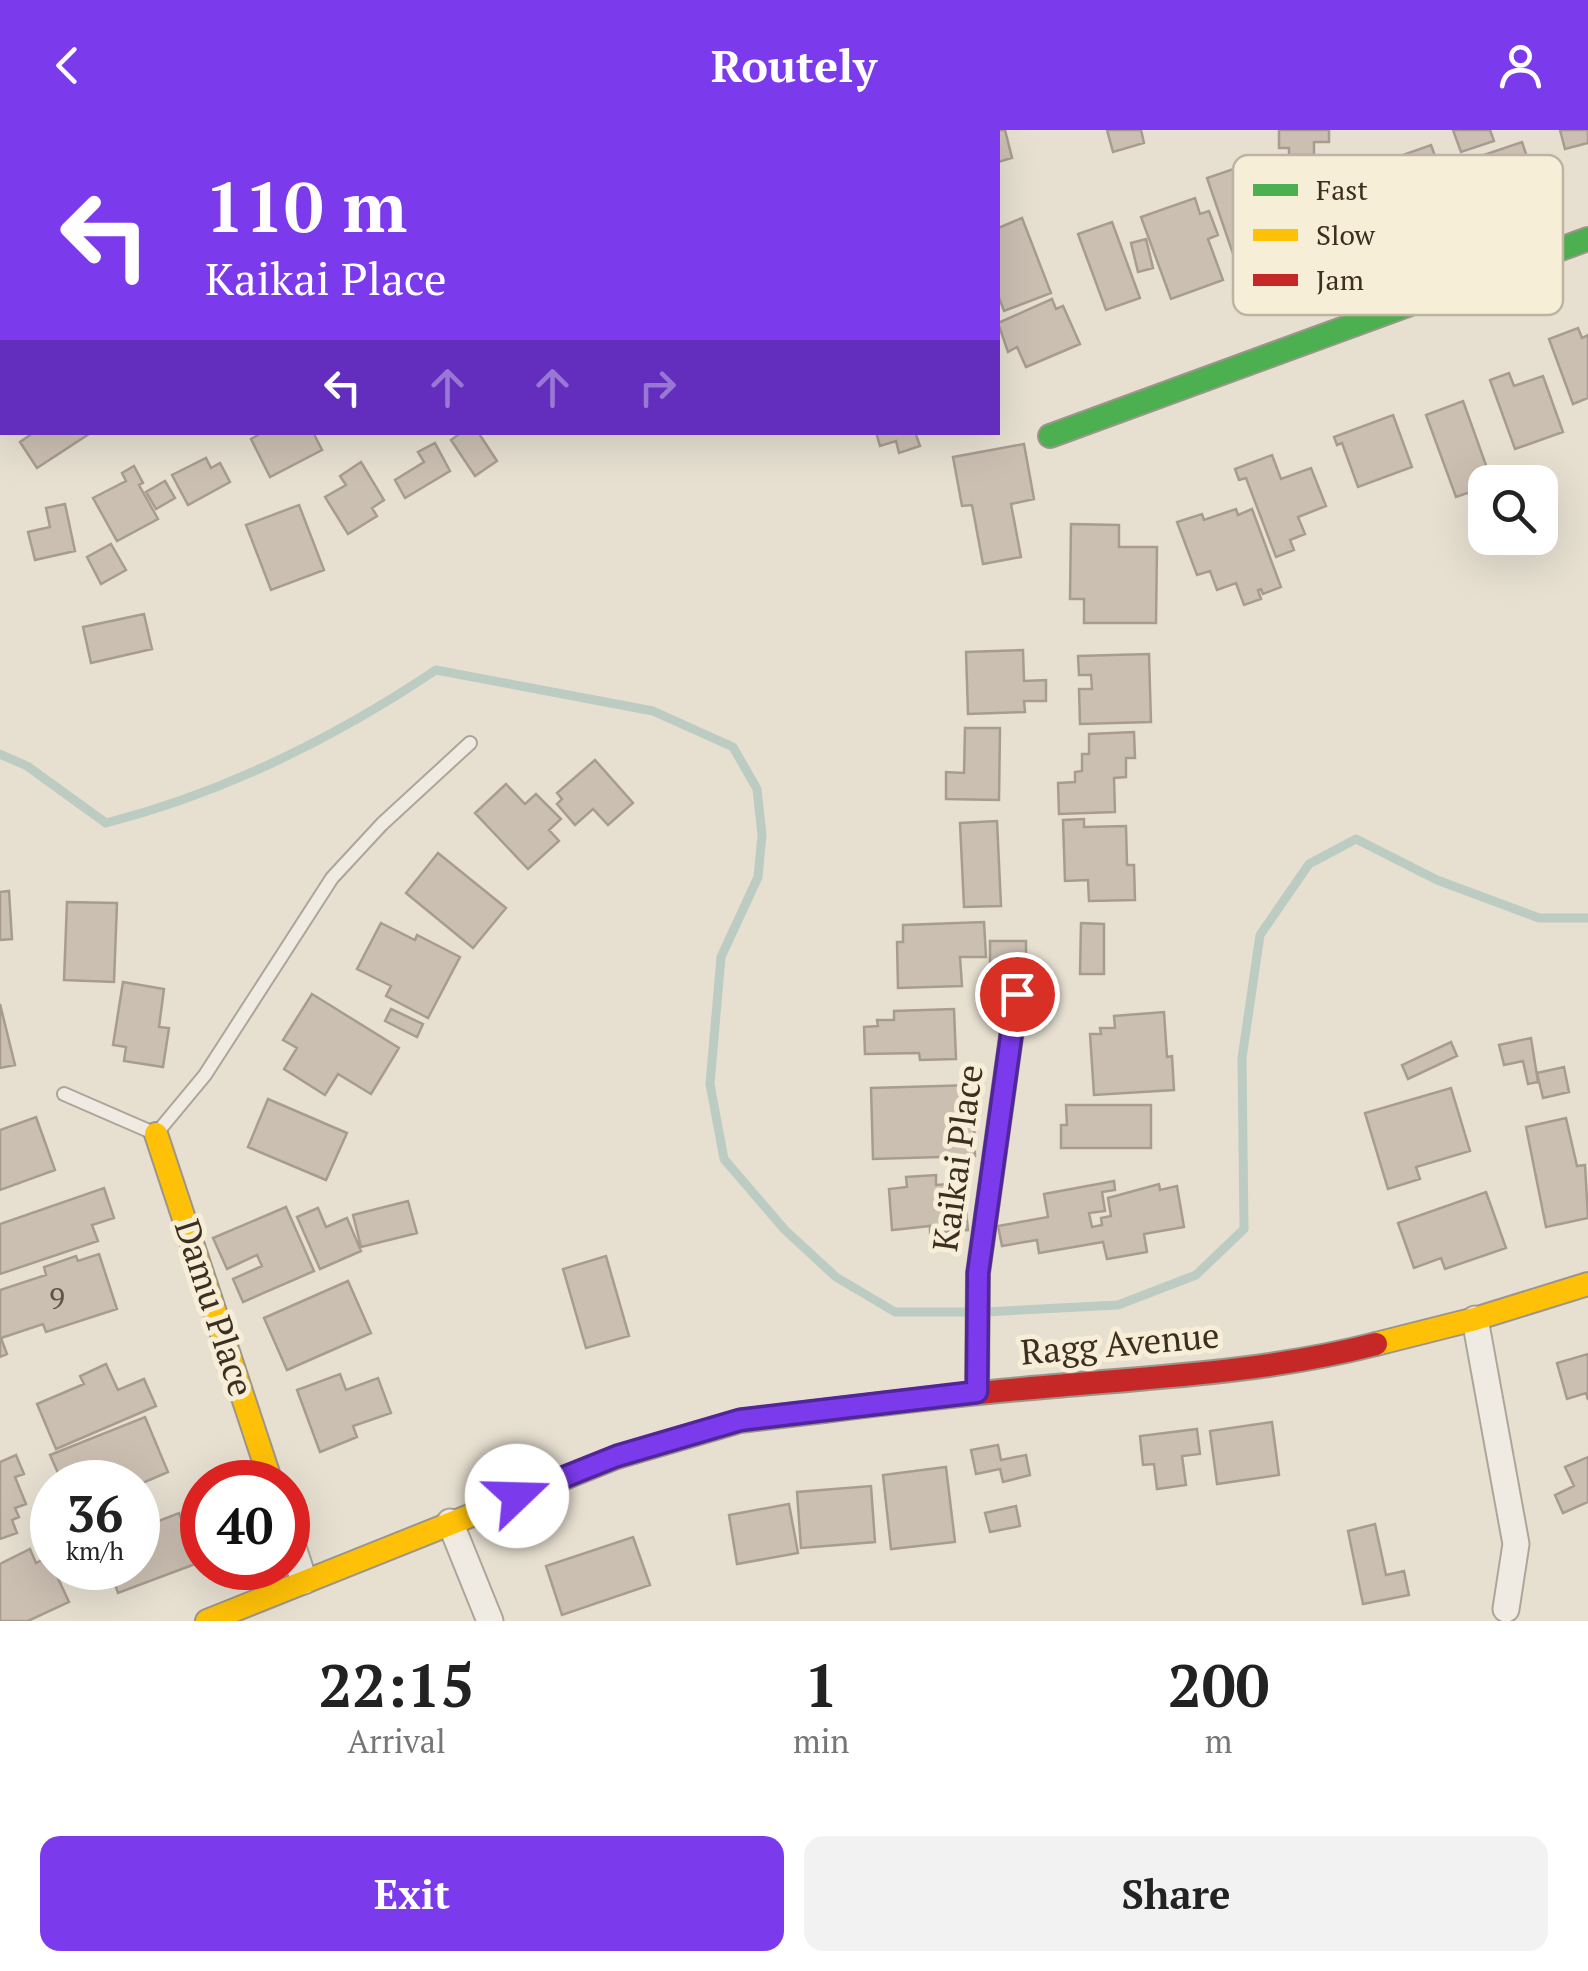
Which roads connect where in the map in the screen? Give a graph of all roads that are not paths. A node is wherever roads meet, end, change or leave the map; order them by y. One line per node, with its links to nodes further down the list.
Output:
1 (1588, 240): 2 (street)
2 (1563, 249)
3 (1382, 315): 4 (street)
4 (1050, 436)
5 (470, 743): 8 (lane)
6 (1017, 994): 11 (street, Kaikai Place)
7 (64, 1094): 8 (lane)
8 (156, 1134): 12 (street, Damu Place)
9 (1588, 1284): 10 (street, Ragg Avenue)
10 (1475, 1319): 11 (street, Ragg Avenue); 16 (street)
11 (977, 1392): 13 (street, Ragg Avenue)
12 (264, 1460)
13 (450, 1522): 14 (street, Ragg Avenue); 18 (street)
14 (310, 1579)
15 (282, 1590): 17 (street, Ragg Avenue)
16 (1506, 1609)
17 (207, 1621)
18 (490, 1621)

